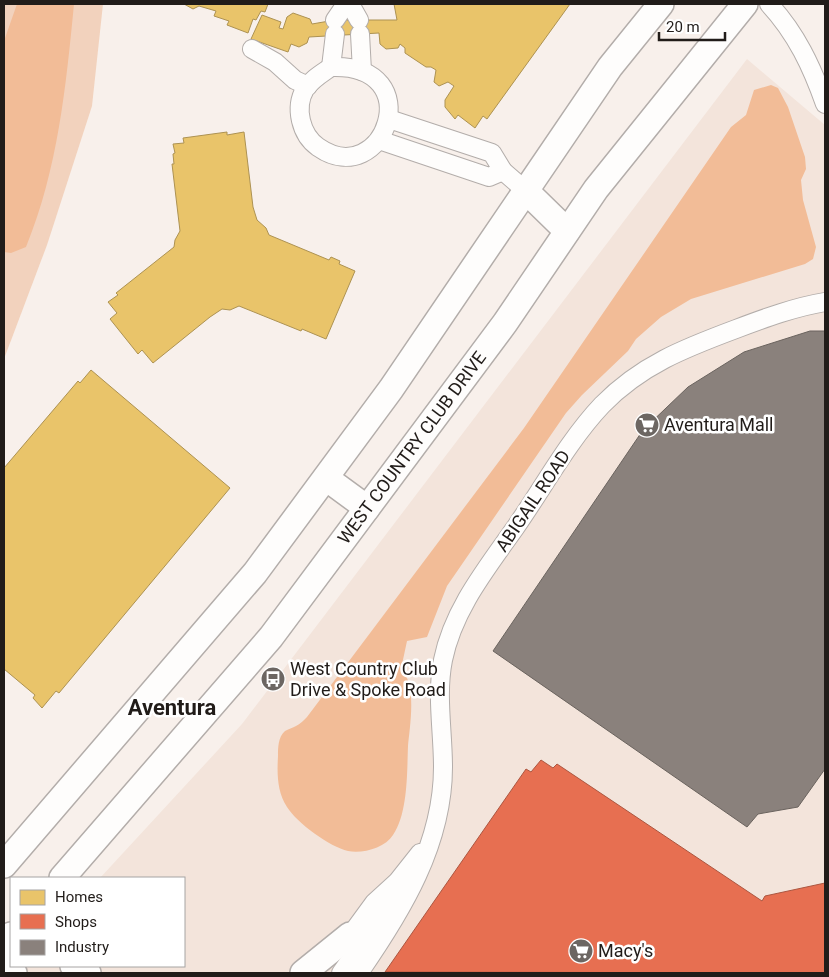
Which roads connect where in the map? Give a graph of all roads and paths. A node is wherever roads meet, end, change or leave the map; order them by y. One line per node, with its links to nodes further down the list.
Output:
1 (346, 4): 7 (street)
2 (350, 4): 8 (street)
3 (661, 4): 14 (street)
4 (745, 4): 15 (street, WEST COUNTRY CLUB DRIVE)
5 (769, 4): 10 (street)
6 (252, 49): 9 (street)
7 (331, 67): 8 (street); 9 (street)
8 (362, 71): 11 (street)
9 (308, 86): 12 (street)
10 (825, 104)
11 (389, 119): 12 (street); 13 (street)
12 (379, 140): 13 (street)
13 (502, 171): 14 (street)
14 (526, 191): 15 (street); 17 (street)
15 (567, 230): 18 (street, WEST COUNTRY CLUB DRIVE)
16 (825, 302): 19 (street, ABIGAIL ROAD)
17 (326, 478): 18 (street); 20 (street)
18 (367, 508): 21 (street, WEST COUNTRY CLUB DRIVE)
19 (430, 841): 22 (street, ABIGAIL ROAD); 31 (street, ABIGAIL ROAD)
20 (4, 865)
21 (63, 877)
22 (397, 882): 23 (street, ABIGAIL ROAD); 30 (street, ABIGAIL ROAD)
23 (350, 935): 28 (street); 29 (street, ABIGAIL ROAD)
24 (4, 963): 26 (street)
25 (75, 967): 27 (street)
26 (14, 973)
27 (88, 973)
28 (303, 973)
29 (322, 973)
30 (342, 973)
31 (359, 973)

